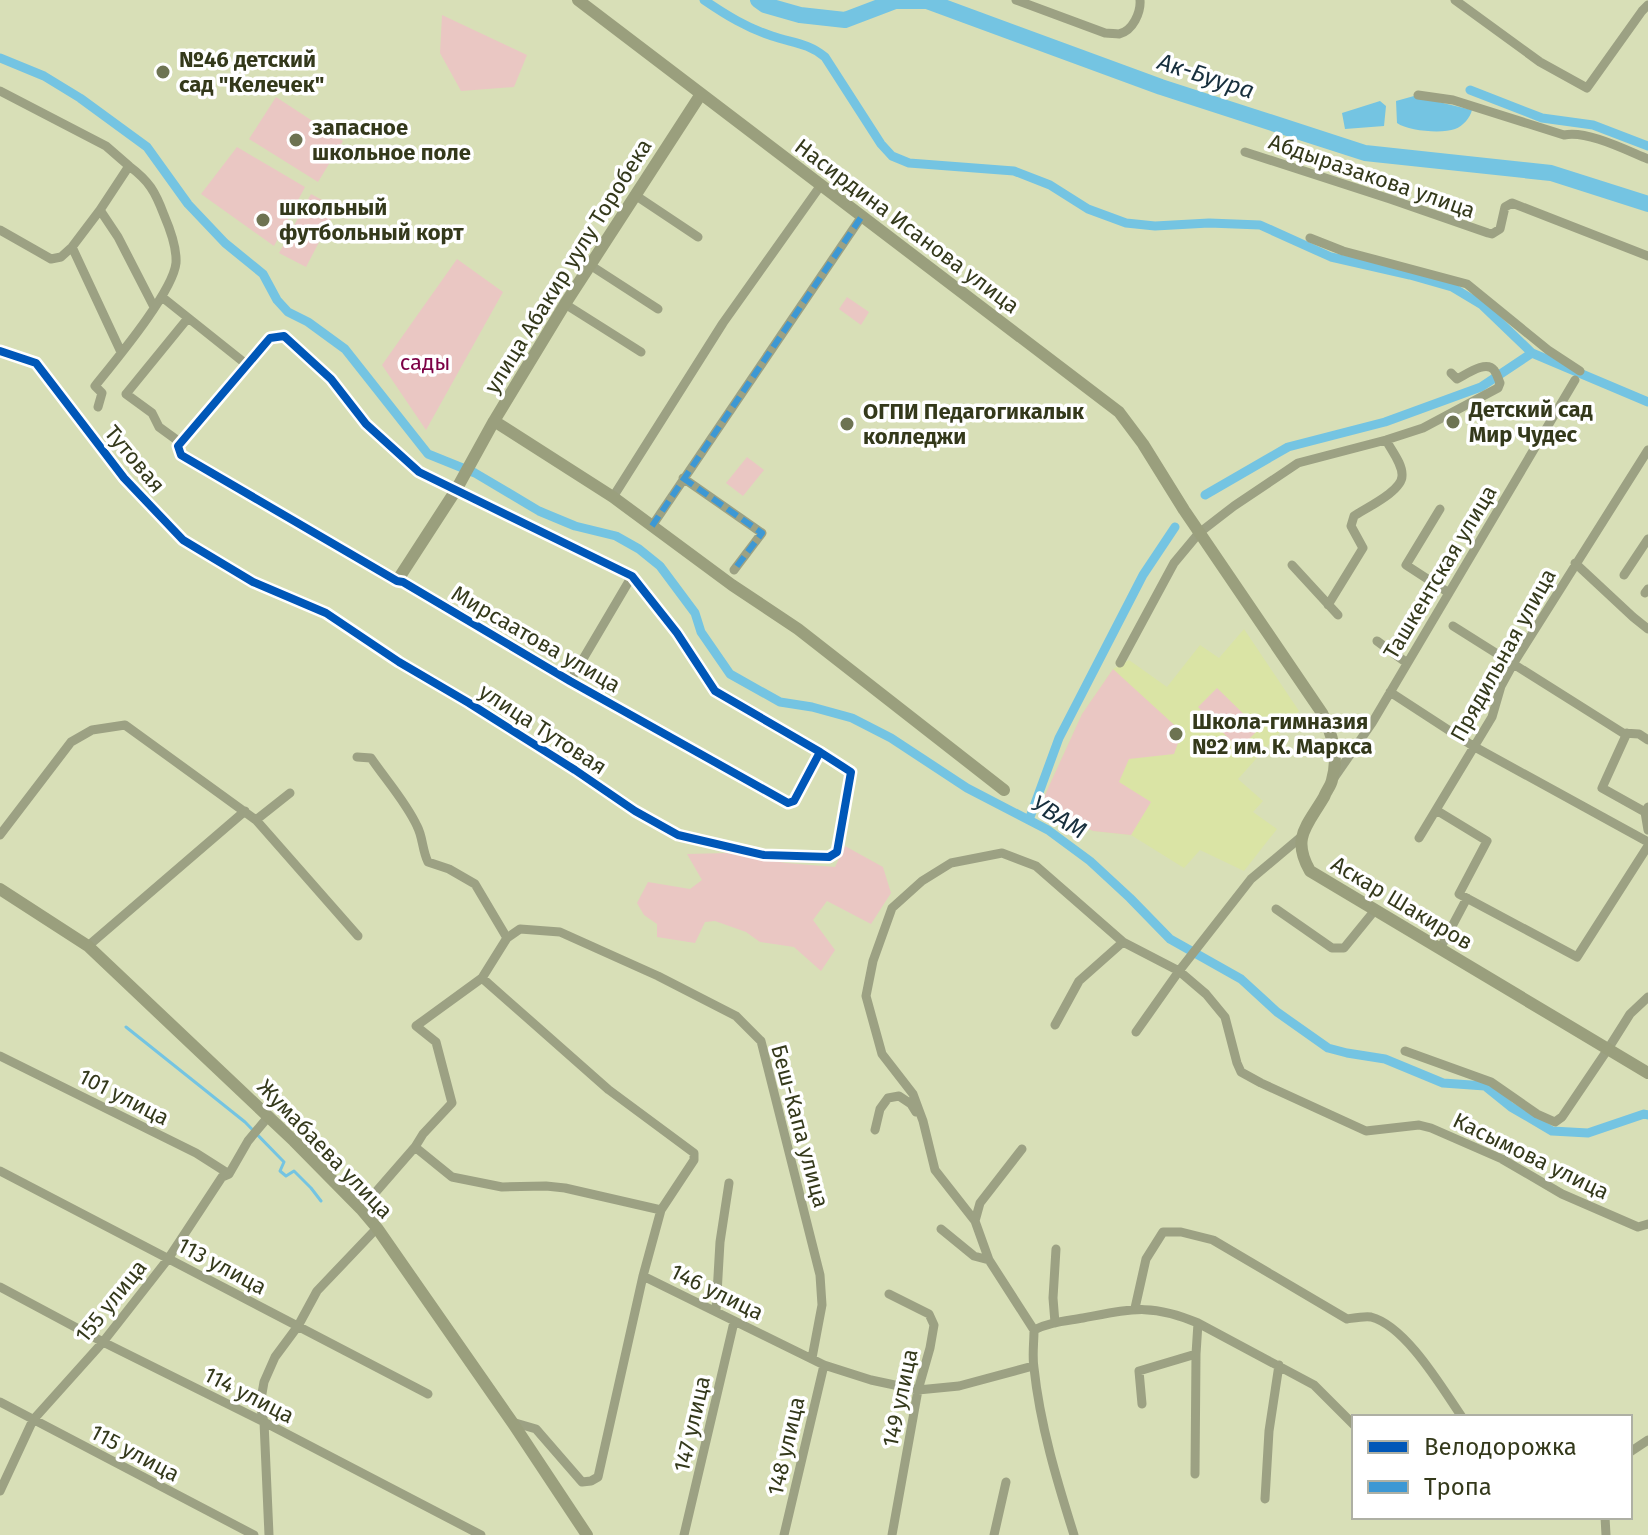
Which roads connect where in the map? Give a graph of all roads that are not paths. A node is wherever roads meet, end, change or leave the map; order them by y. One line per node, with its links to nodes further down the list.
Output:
1 (578, 0): 7 (street, Насирдина Исанова улица)
2 (1016, 0): 3 (street)
3 (1140, 0)
4 (1455, 0): 5 (street)
5 (1648, 5)
6 (0, 91): 11 (street)
7 (701, 94): 12 (street, Насирдина Исанова улица); 13 (street, улица Абакир уулу Торобека)
8 (1418, 95): 10 (street)
9 (1245, 152): 20 (street, Абдыразакова улица)
10 (1648, 159)
11 (129, 166): 14 (street); 22 (street)
12 (821, 185): 15 (street, Насирдина Исанова улица); 40 (street)
13 (635, 195): 17 (street); 21 (street, улица Абакир уулу Торобека)
14 (100, 210): 19 (street); 24 (street)
15 (862, 216): 38 (street); 43 (street, Насирдина Исанова улица)
16 (0, 230): 19 (street)
17 (698, 237)
18 (1310, 238): 52 (street, Ташкентская улица)
19 (72, 247): 28 (street)
20 (1648, 256)
21 (590, 265): 23 (street, улица Абакир уулу Торобека); 25 (street)
22 (162, 297): 24 (street); 26 (street)
23 (565, 304): 29 (street); 33 (street, улица Абакир уулу Торобека)
24 (154, 307): 28 (street)
25 (658, 309)
26 (188, 318): 30 (street); 35 (street)
27 (0, 351): 51 (street, Тутовая)
28 (121, 352): 32 (street)
29 (641, 352)
30 (246, 364): 35 (street); 39 (street)
31 (1451, 373): 34 (street)
32 (98, 407)
33 (494, 421): 39 (street); 40 (street, улица Абакир уулу Торобека)
34 (1386, 440): 43 (street); 53 (street)
35 (181, 443): 50 (street, Мирсаатова улица)
36 (1648, 450): 37 (street, Прядильная улица)
37 (1645, 460): 45 (street, Прядильная улица)
38 (683, 478): 42 (street); 47 (street)
39 (458, 486): 49 (street); 50 (street)
40 (613, 497): 42 (street, улица Абакир уулу Торобека)
41 (1440, 509): 52 (street)
42 (652, 526): 69 (street, улица Абакир уулу Торобека)
43 (1197, 530): 58 (street); 68 (street)
44 (1648, 539): 48 (street)
45 (1575, 563): 56 (street); 60 (street, Прядильная улица)
46 (1292, 565): 53 (street)
47 (734, 570)
48 (1624, 575)
49 (632, 576): 61 (street, Мирсаатова улица); 66 (street)
50 (397, 581): 61 (street, Мирсаатова улица)
51 (253, 582): 66 (street, улица Тутовая)
52 (1449, 593): 59 (street, Ташкентская улица)
53 (1328, 605): 54 (street)
54 (1338, 615)
55 (1453, 626): 60 (street)
56 (1648, 629)
57 (1377, 641): 59 (street)
58 (1120, 663)
59 (1407, 663): 62 (street, Ташкентская улица)
60 (1513, 664): 63 (street); 65 (street, Прядильная улица)
61 (570, 681): 66 (street, Мирсаатова улица)
62 (1390, 692): 65 (street); 68 (street, Ташкентская улица)
63 (1627, 733): 64 (street); 71 (street)
64 (1648, 740)
65 (1473, 746): 72 (street, Прядильная улица); 79 (street)
66 (820, 752)
67 (357, 757): 85 (street)
68 (1332, 781): 77 (street)
69 (1004, 790)
70 (290, 793): 74 (street)
71 (1647, 809): 75 (street)
72 (1436, 810): 78 (street, Прядильная улица); 81 (street)
73 (245, 811): 74 (street); 76 (street); 87 (street)
74 (256, 820): 84 (street)
75 (1648, 830)
76 (0, 835)
77 (1301, 837): 83 (street, Аскар Шакиров); 89 (street)
78 (1419, 838)
79 (1648, 844): 81 (street)
80 (0, 889): 87 (street, Жумабаева улица)
81 (1467, 898): 88 (street)
82 (1276, 909): 83 (street)
83 (1375, 910): 88 (street, Аскар Шакиров)
84 (358, 936)
85 (507, 938): 90 (street); 127 (street, Беш-Капа улица)
86 (1123, 942): 89 (street, Касымова улица); 92 (street); 99 (street, Касымова улица)
87 (88, 946): 98 (street, Жумабаева улица)
88 (1440, 949): 94 (street, Аскар Шакиров)
89 (1181, 969): 93 (street); 109 (street, Касымова улица)
90 (482, 978): 101 (street); 107 (street)
91 (1648, 997): 94 (street)
92 (1055, 1025)
93 (1136, 1032)
94 (1608, 1049): 95 (street); 97 (street, Аскар Шакиров)
95 (1405, 1051)
96 (0, 1056): 104 (street, 101 улица)
97 (1648, 1073)
98 (268, 1117): 104 (street, 155 улица); 106 (street, Жумабаева улица)
99 (923, 1121): 100 (street); 108 (street, Касымова улица)
100 (875, 1130)
101 (415, 1147): 106 (street); 107 (street)
102 (1022, 1149): 108 (street)
103 (0, 1171): 113 (street, 113 улица)
104 (229, 1174): 113 (street, 155 улица)
105 (729, 1183): 119 (street)
106 (361, 1209): 110 (street, Жумабаева улица)
107 (661, 1210): 115 (street)
108 (975, 1221): 114 (street, Касымова улица)
109 (1648, 1224)
110 (377, 1228): 123 (street); 138 (street, Жумабаева улица)
111 (941, 1229): 114 (street)
112 (1056, 1249): 121 (street)
113 (168, 1259): 123 (street, 113 улица); 125 (street, 155 улица)
114 (989, 1260): 124 (street, Касымова улица)
115 (643, 1276): 119 (street, 146 улица); 138 (street, 146 улица)
116 (0, 1287): 125 (street, 114 улица)
117 (889, 1294): 131 (street, 149 улица)
118 (1135, 1308): 121 (street); 122 (street); 135 (street)
119 (716, 1311): 120 (street, 146 улица)
120 (734, 1322): 127 (street, 146 улица); 148 (street, 147 улица)
121 (1055, 1323): 124 (street)
122 (1198, 1323): 126 (street); 129 (street)
123 (298, 1326): 132 (street, 113 улица); 137 (street)
124 (1034, 1330): 130 (street)
125 (103, 1342): 136 (street, 155 улица); 137 (street, 114 улица)
126 (1196, 1354): 134 (street); 140 (street)
127 (812, 1358): 128 (street, 146 улица)
128 (824, 1365): 131 (street, 146 улица); 149 (street, 148 улица)
129 (1279, 1365): 139 (street); 143 (street)
130 (1033, 1366): 131 (street, 146 улица); 152 (street)
131 (918, 1390): 150 (street, 149 улица)
132 (428, 1394)
133 (0, 1402): 136 (street, 115 улица)
134 (1142, 1404)
135 (1461, 1415)
136 (33, 1420): 142 (street, 155 улица); 144 (street, 115 улица)
137 (264, 1422): 145 (street); 146 (street, 114 улица)
138 (512, 1422): 147 (street, Жумабаева улица)
139 (1352, 1423)
140 (1195, 1474)
141 (1006, 1482): 151 (street)
142 (0, 1491)
143 (1265, 1499)
144 (254, 1535)
145 (269, 1535)
146 (481, 1535)
147 (587, 1535)
148 (684, 1535)
149 (784, 1535)
150 (892, 1535)
151 (994, 1535)
152 (1074, 1535)

